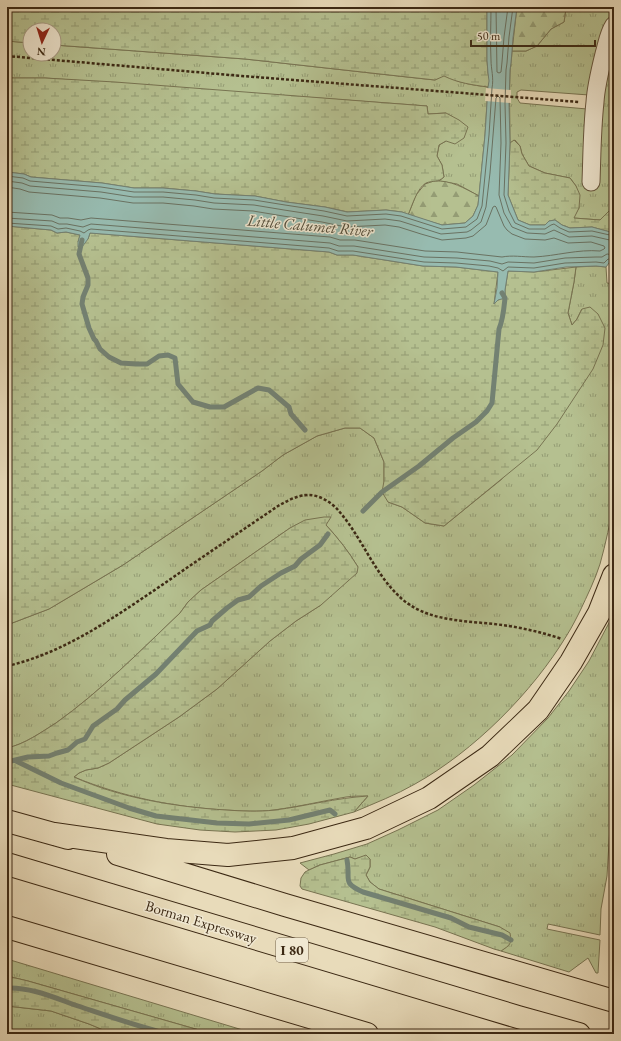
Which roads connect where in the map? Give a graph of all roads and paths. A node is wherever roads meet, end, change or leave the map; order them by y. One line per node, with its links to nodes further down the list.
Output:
1 (614, 25): 3 (lane)
2 (7, 56): 3 (path)
3 (595, 103): 4 (lane)
4 (591, 182)
5 (614, 575): 6 (highway)
6 (581, 646): 7 (path); 9 (highway)
7 (7, 666)
8 (7, 821): 9 (highway)
9 (54, 834): 12 (highway)
10 (7, 864): 14 (highway, Borman Expressway / I 80)
11 (7, 927): 13 (highway)
12 (614, 1000)
13 (367, 1034)
14 (578, 1034)

